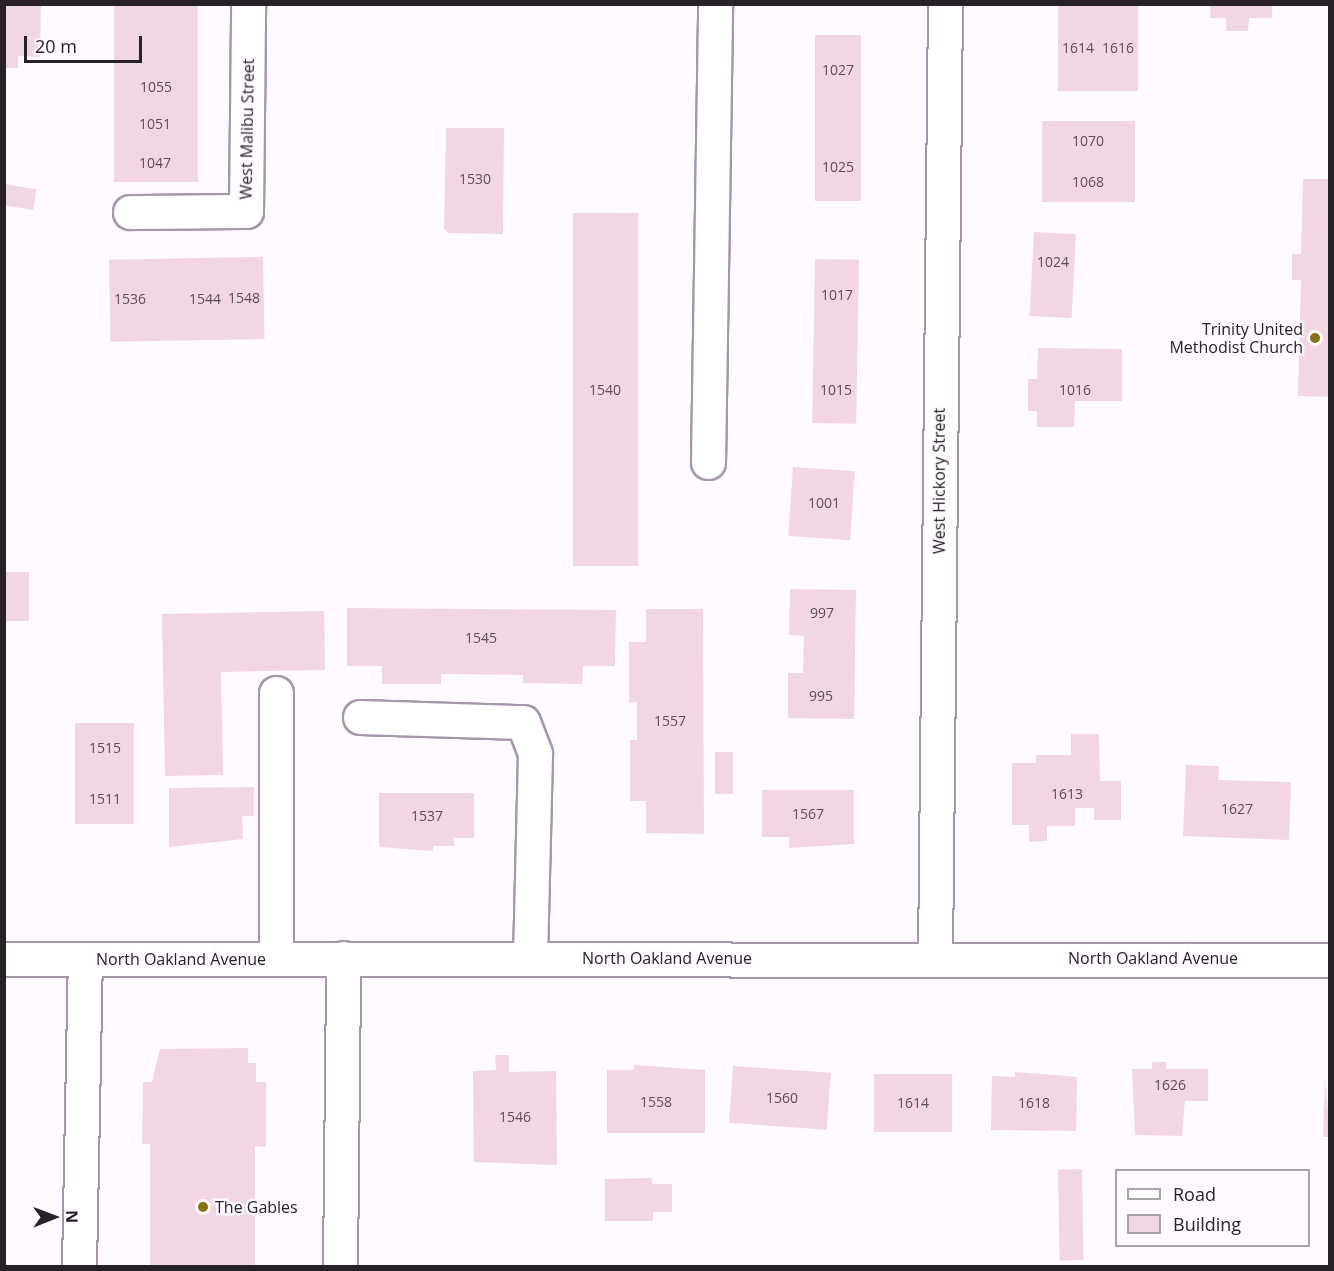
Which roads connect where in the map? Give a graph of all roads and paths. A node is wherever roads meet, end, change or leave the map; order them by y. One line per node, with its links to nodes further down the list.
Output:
1 (248, 4): 4 (street, West Malibu Street)
2 (715, 4): 5 (street)
3 (945, 4): 8 (street, West Hickory Street)
4 (130, 212)
5 (708, 462)
6 (276, 693): 9 (street)
7 (360, 717): 11 (street)
8 (935, 957): 11 (street, North Oakland Avenue); 14 (street, North Oakland Avenue)
9 (276, 958): 10 (street, North Oakland Avenue); 13 (street, North Oakland Avenue)
10 (343, 958): 11 (street, North Oakland Avenue); 16 (street)
11 (530, 958)
12 (4, 959): 13 (street, North Oakland Avenue)
13 (85, 959): 15 (street)
14 (1329, 960)
15 (79, 1266)
16 (340, 1266)

